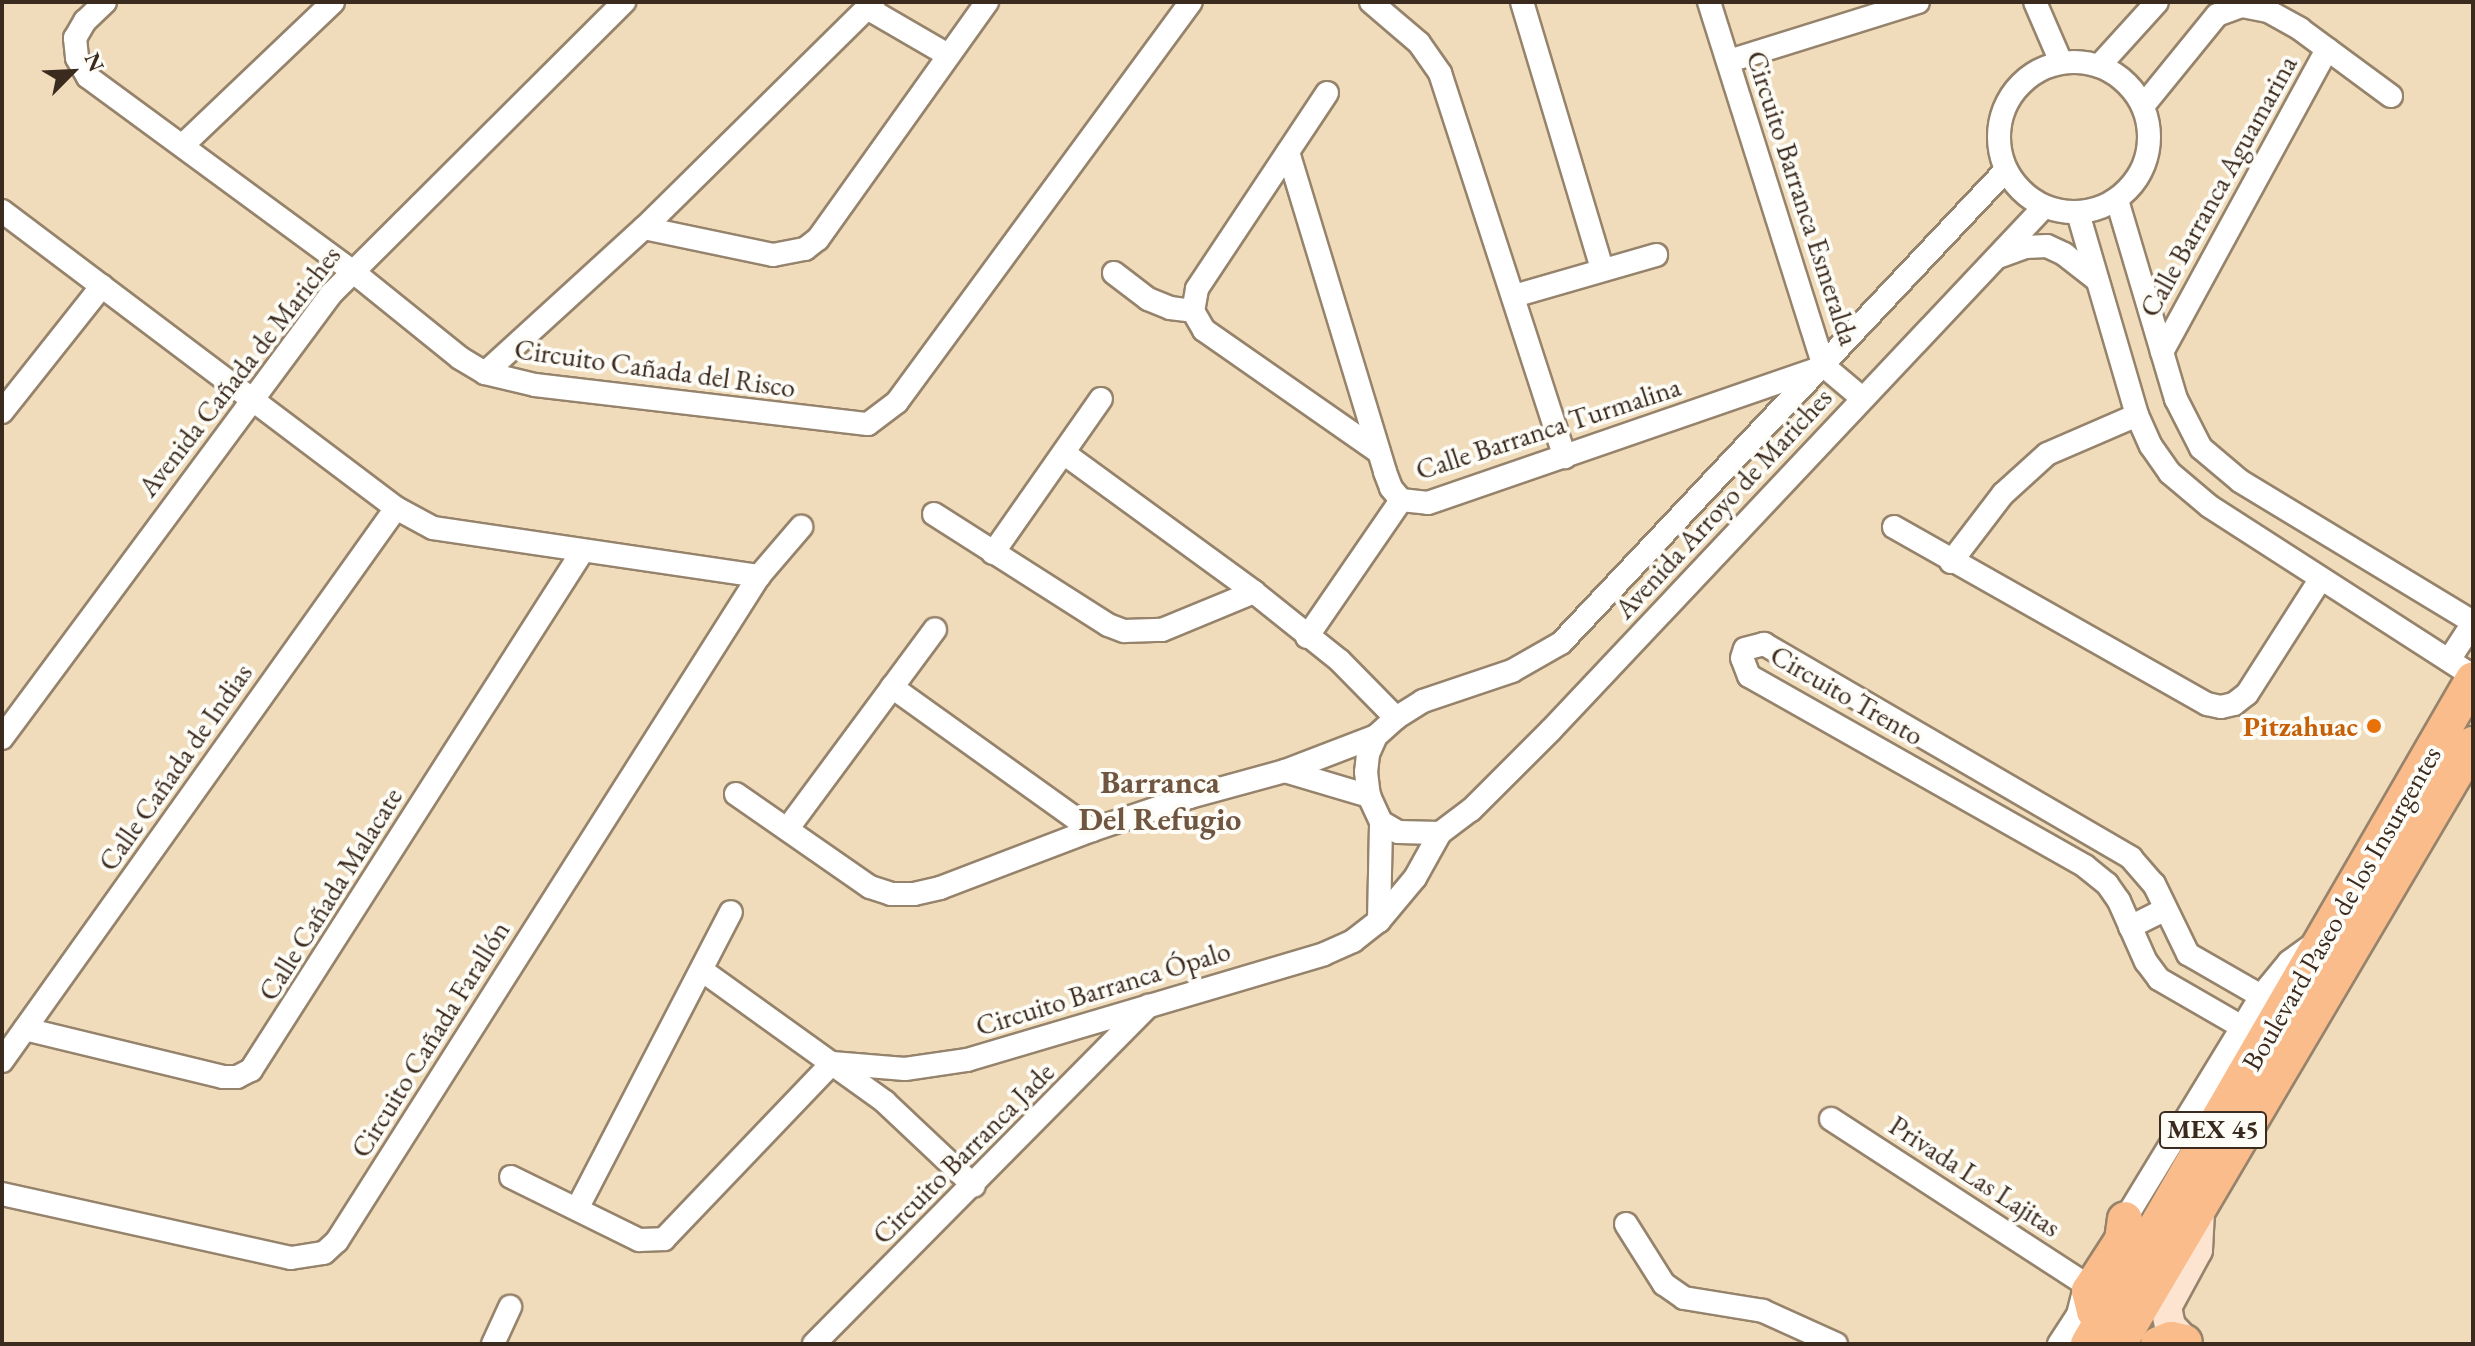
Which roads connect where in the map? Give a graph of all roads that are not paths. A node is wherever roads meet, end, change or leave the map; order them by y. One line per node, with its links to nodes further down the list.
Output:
1 (105, 2): 21 (street, Circuito Cañada del Risco)
2 (333, 2): 21 (street)
3 (624, 2): 32 (street, Avenida Cañada de Mariches)
4 (987, 2): 14 (street)
5 (1191, 2): 40 (street, Circuito Cañada del Risco)
6 (1522, 2): 31 (street)
7 (1709, 2): 15 (street, Circuito Barranca Esmeralda)
8 (1918, 2): 15 (street)
9 (2035, 2): 16 (street)
10 (2157, 2): 17 (street)
11 (870, 5): 14 (street); 28 (street)
12 (1386, 6): 36 (street)
13 (2327, 49): 19 (street); 20 (street); 38 (street, Calle Barranca Aguamarina)
14 (948, 55): 28 (street)
15 (1729, 61): 39 (street, Circuito Barranca Esmeralda)
16 (2061, 62): 17 (street); 23 (street)
17 (2099, 66): 20 (street)
18 (1327, 93): 22 (street)
19 (2391, 96)
20 (2143, 106): 24 (street)
21 (183, 145): 32 (street, Circuito Cañada del Risco)
22 (1288, 152): 37 (street); 46 (street)
23 (2006, 170): 25 (street); 39 (street, Avenida Arroyo de Mariches)
24 (2117, 200): 27 (street); 38 (street)
25 (2044, 207): 27 (street); 30 (street, Avenida Arroyo de Mariches)
26 (2, 211): 35 (street)
27 (2078, 213): 34 (street)
28 (644, 228): 40 (street)
29 (1656, 255): 31 (street)
30 (1996, 258): 34 (street); 42 (street, Avenida Arroyo de Mariches)
31 (1602, 268): 36 (street)
32 (351, 270): 40 (street, Circuito Cañada del Risco); 41 (street, Avenida Cañada de Mariches)
33 (1114, 273): 37 (street)
34 (2097, 280): 45 (street)
35 (102, 286): 41 (street); 44 (street)
36 (1514, 296): 48 (street)
37 (1193, 311): 46 (street)
38 (2162, 352): 60 (street)
39 (1824, 366): 42 (street, Circuito Barranca Esmeralda); 48 (street, Calle Barranca Turmalina); 65 (street, Avenida Arroyo de Mariches)
40 (485, 373)
41 (251, 398): 50 (street); 68 (street, Avenida Cañada de Mariches)
42 (1862, 398): 77 (street, Avenida Arroyo de Mariches)
43 (1101, 399): 47 (street)
44 (2, 412)
45 (2137, 415): 56 (street); 58 (street)
46 (1379, 452): 49 (street)
47 (1065, 454): 55 (street); 59 (street)
48 (1565, 457): 49 (street, Calle Barranca Turmalina)
49 (1401, 500): 62 (street, Calle Barranca Turmalina)
50 (396, 508): 54 (street); 89 (street, Calle Cañada de Indias)
51 (934, 514): 55 (street)
52 (801, 527): 57 (street, Circuito Cañada Farallón)
53 (1894, 527): 56 (street)
54 (582, 552): 57 (street); 89 (street, Calle Cañada Malacate)
55 (993, 553): 59 (street)
56 (1951, 562): 58 (street)
57 (759, 576): 97 (street, Circuito Cañada Farallón)
58 (2320, 580): 63 (street)
59 (1254, 592): 62 (street)
60 (2473, 622): 63 (street)
61 (935, 629): 64 (street)
62 (1307, 637): 65 (street)
63 (2465, 672): 84 (main road, Boulevard Paseo de los Insurgentes / MEX 45)
64 (892, 687): 75 (street); 76 (street)
65 (1396, 718): 66 (street, Avenida Arroyo de Mariches)
66 (1376, 736): 71 (street); 73 (street)
67 (1920, 736): 70 (street); 70 (street, Circuito Trento); 78 (street, Circuito Trento)
68 (2, 738)
69 (2473, 744): 99 (main road, Boulevard Paseo de los Insurgentes / MEX 45)
70 (1904, 762): 79 (street, Circuito Trento)
71 (1285, 771): 73 (street); 76 (street)
72 (736, 794): 75 (street)
73 (1369, 796): 74 (street)
74 (1381, 822): 77 (street); 82 (street)
75 (788, 828): 76 (street)
76 (1092, 830)
77 (1440, 833): 82 (street, Circuito Barranca Ópalo)
78 (2102, 839): 79 (street); 80 (street, Circuito Trento)
79 (2085, 866): 83 (street, Circuito Trento)
80 (2166, 909): 83 (street); 86 (street, Circuito Trento)
81 (731, 912): 85 (street)
82 (1379, 921): 87 (street, Circuito Barranca Ópalo)
83 (2130, 927): 88 (street, Circuito Trento)
84 (2324, 938): 86 (street); 104 (main road, Boulevard Paseo de los Insurgentes / MEX 45)
85 (703, 971): 91 (street); 98 (street)
86 (2261, 996): 88 (street)
87 (1153, 1003): 92 (street, Circuito Barranca Ópalo); 96 (street, Circuito Barranca Jade)
88 (2242, 1027): 100 (street)
89 (25, 1029): 90 (street, Calle Cañada de Indias)
90 (2, 1061)
91 (832, 1063): 92 (street, Circuito Barranca Ópalo); 93 (street); 98 (street)
92 (905, 1069): 93 (street)
93 (885, 1102): 96 (street)
94 (1831, 1119): 102 (street, Privada Las Lajitas)
95 (511, 1177): 98 (street)
96 (974, 1186): 107 (street, Circuito Barranca Jade)
97 (2, 1194)
98 (578, 1207)
99 (2199, 1211): 104 (main road, Boulevard Paseo de los Insurgentes / MEX 45); 105 (street)
100 (2125, 1219): 102 (street); 104 (main road)
101 (1626, 1224): 108 (street)
102 (2085, 1284): 109 (street)
103 (510, 1307): 106 (street)
104 (2115, 1334): 105 (street)
105 (2177, 1343)
106 (493, 1344)
107 (814, 1344)
108 (1836, 1344)
109 (2059, 1344)

